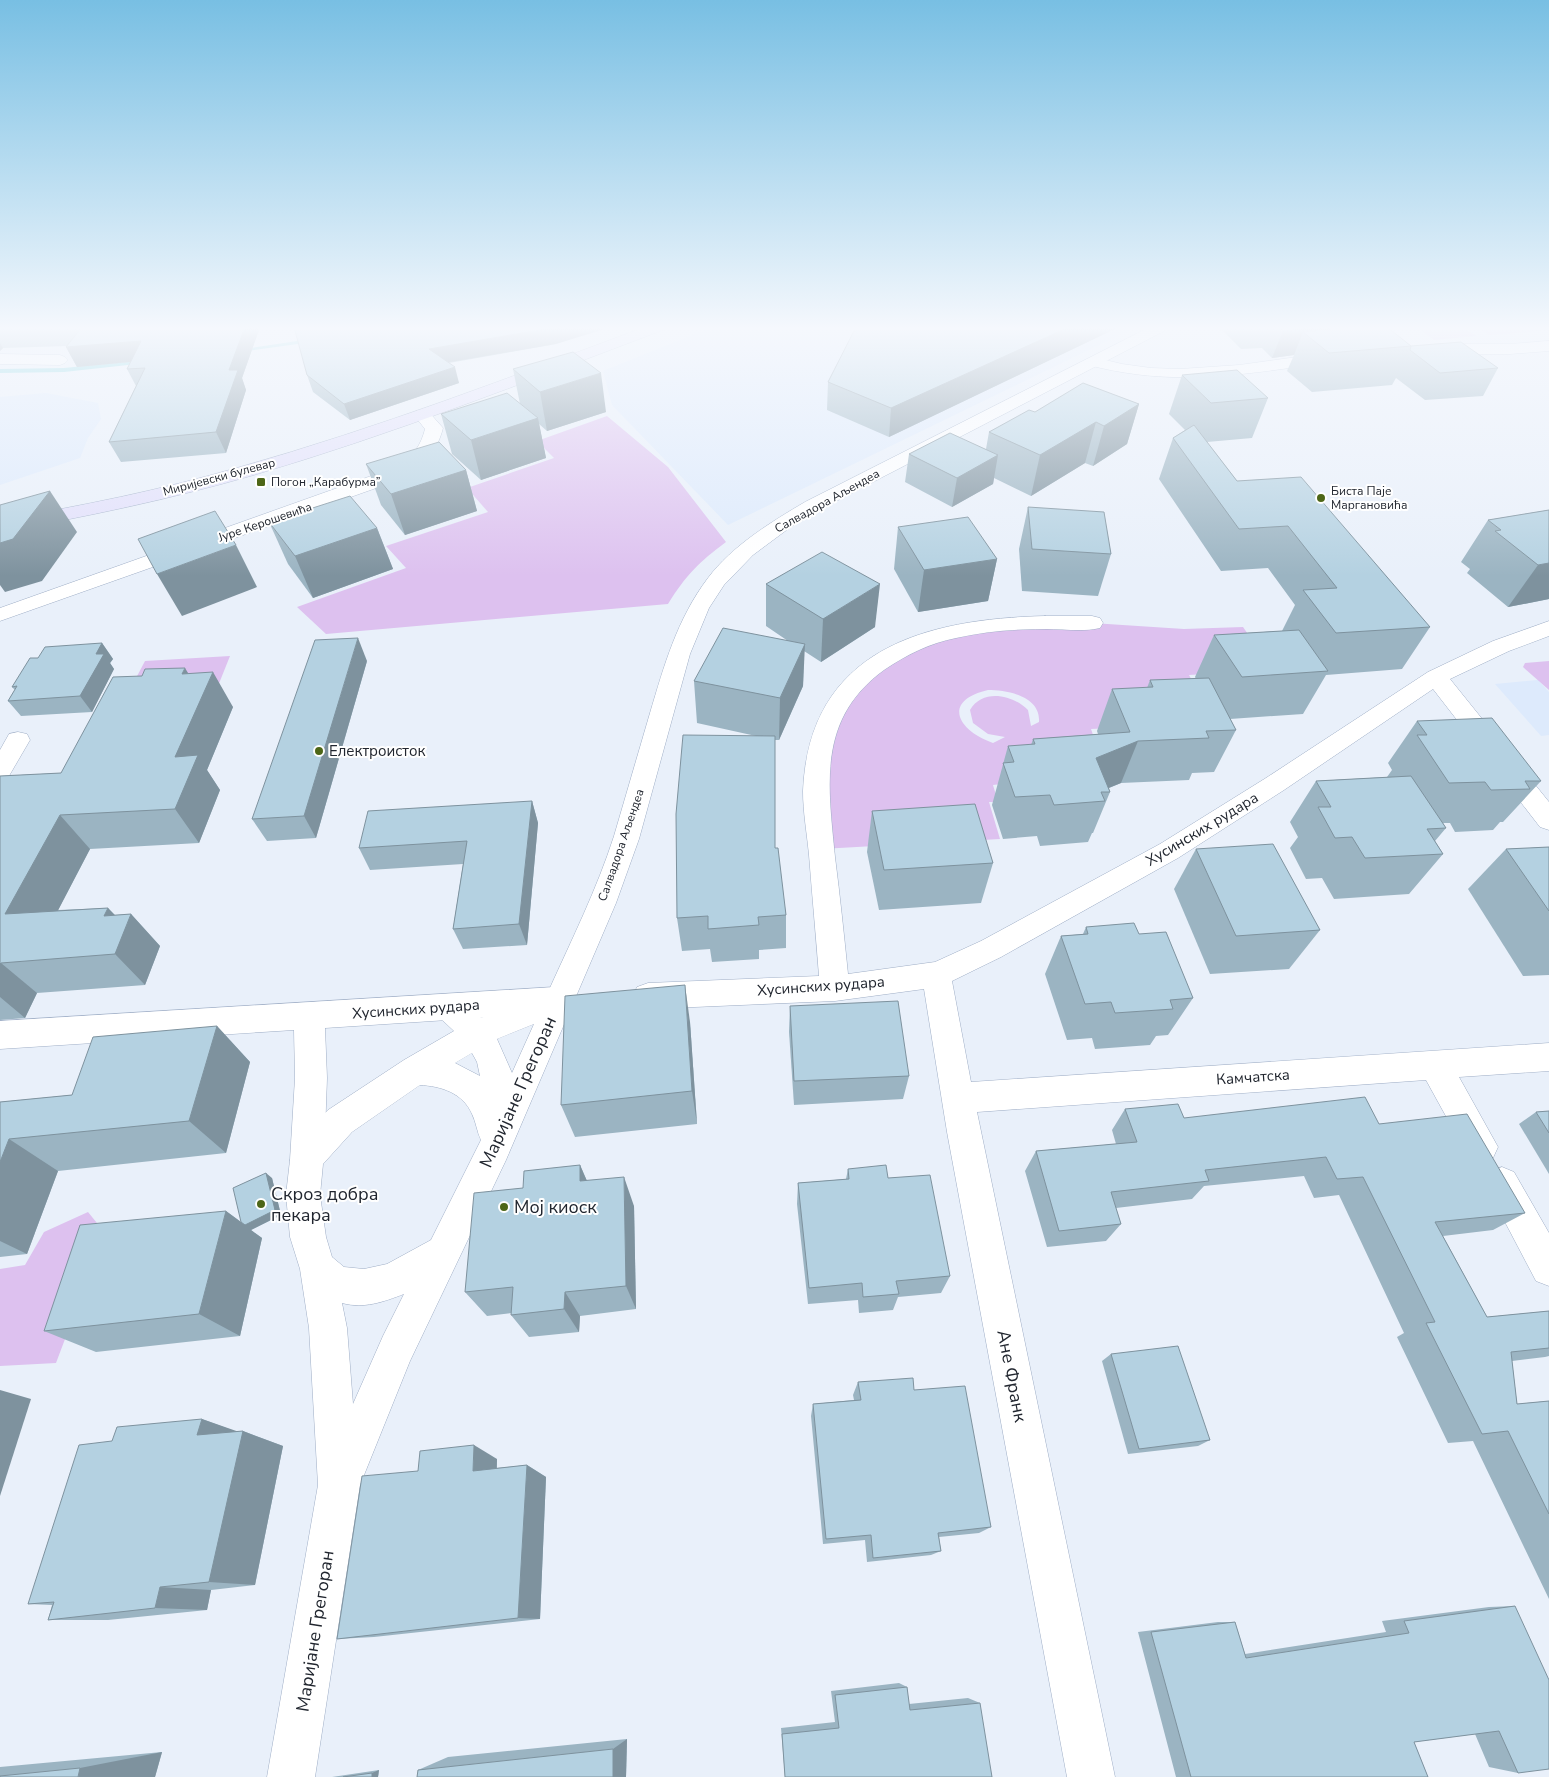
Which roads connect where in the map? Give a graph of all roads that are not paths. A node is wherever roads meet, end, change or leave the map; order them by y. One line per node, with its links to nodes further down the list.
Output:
1 (436, 410): 3 (main road, Миријевски булевар)
2 (1000, 410): 15 (street, Салвадора Аљендеа)
3 (422, 415): 4 (main road, Миријевски булевар); 5 (street, Јуре Керошевића)
4 (0, 526)
5 (0, 615)
6 (1092, 623): 13 (street)
7 (1549, 628): 8 (street, Хусинских рудара)
8 (1436, 677): 11 (street); 12 (street, Хусинских рудара)
9 (0, 740): 10 (street)
10 (0, 770)
11 (1549, 820)
12 (936, 974): 13 (street, Хусинских рудара); 23 (street, Ане Франк)
13 (835, 988): 14 (street, Хусинских рудара)
14 (622, 997)
15 (571, 999): 16 (street, Хусинских рудара); 18 (street, Маријане Грегоран); 24 (street, Маријане Грегоран)
16 (450, 1008): 17 (street, Хусинских рудара); 18 (street)
17 (309, 1016): 19 (street, Хусинских рудара); 25 (street)
18 (476, 1034): 22 (street, Маријане Грегоран); 24 (street)
19 (0, 1035)
20 (1549, 1057): 21 (street, Камчатска)
21 (1434, 1064): 23 (street, Камчатска); 27 (street)
22 (415, 1070): 24 (street); 25 (street, Маријане Грегоран)
23 (958, 1098): 31 (street, Ане Франк)
24 (494, 1149): 26 (street, Маријане Грегоран)
25 (307, 1160): 28 (street, Маријане Грегоран)
26 (443, 1253): 28 (street); 29 (street, Маријане Грегоран)
27 (1549, 1268)
28 (318, 1269): 29 (street, Маријане Грегоран)
29 (339, 1485): 30 (street, Маријане Грегоран)
30 (291, 1777)
31 (1091, 1777)

